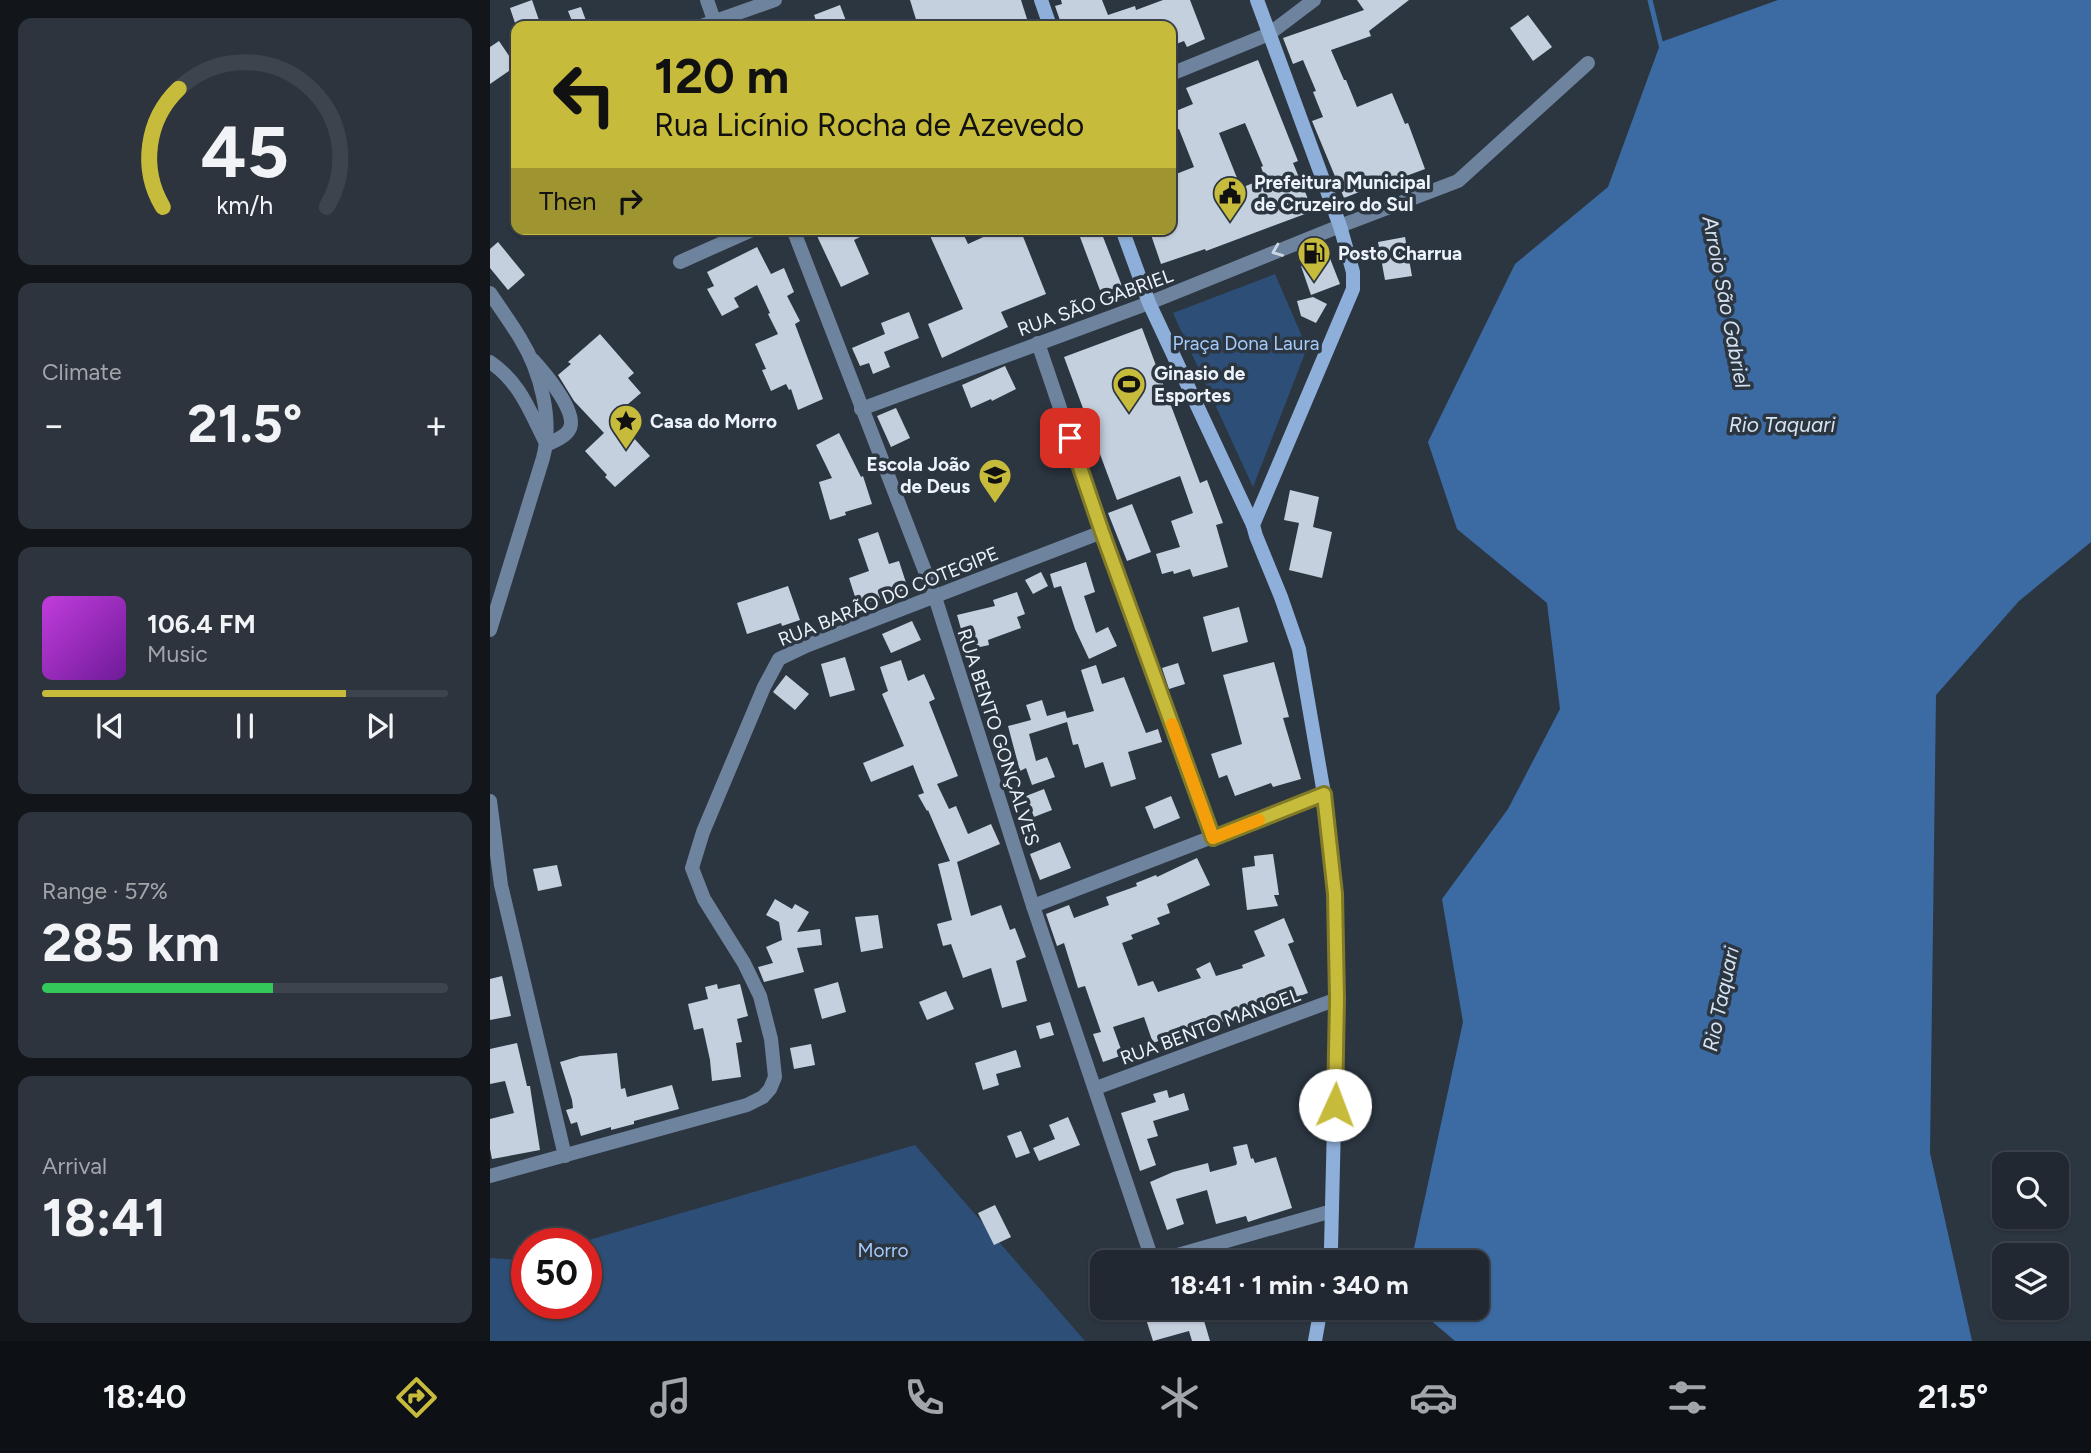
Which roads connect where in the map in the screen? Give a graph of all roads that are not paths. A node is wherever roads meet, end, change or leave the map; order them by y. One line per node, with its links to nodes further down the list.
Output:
1 (707, 0): 6 (street)
2 (775, 0): 7 (street)
3 (1041, 0): 8 (main road)
4 (1257, 0): 9 (main road)
5 (1314, 0): 9 (street)
6 (710, 21)
7 (721, 21)
8 (1048, 21)
9 (1269, 34): 11 (street); 12 (main road)
10 (1588, 63): 12 (street, RUA SÃO GABRIEL)
11 (1176, 72)
12 (1340, 226): 18 (street, RUA SÃO GABRIEL, one-way to 18); 24 (main road)
13 (741, 235): 16 (street)
14 (795, 235): 22 (street, RUA BENTO GONÇALVES)
15 (1124, 235): 18 (main road)
16 (680, 262)
17 (490, 293): 20 (street)
18 (1149, 303): 19 (street, RUA SÃO GABRIEL); 24 (main road)
19 (1038, 343): 22 (street, RUA SÃO GABRIEL); 25 (street)
20 (529, 356): 23 (street); 23 (street)
21 (490, 362): 23 (street)
22 (861, 409): 26 (street, RUA BENTO GONÇALVES)
23 (546, 445): 27 (street)
24 (1253, 525): 28 (main road)
25 (1102, 532): 26 (street, RUA BARÃO DO COTEGIPE); 30 (street)
26 (935, 597): 31 (street, RUA BENTO GONÇALVES); 34 (street, RUA BARÃO DO COTEGIPE)
27 (490, 630)
28 (1324, 794): 30 (street); 32 (main road)
29 (490, 801): 34 (street)
30 (1213, 838): 31 (street)
31 (1033, 906): 33 (street, RUA BENTO GONÇALVES)
32 (1337, 999): 33 (street, RUA BENTO MANOEL); 36 (main road)
33 (1096, 1088): 37 (street, RUA BENTO GONÇALVES)
34 (565, 1156): 35 (street)
35 (490, 1176)
36 (1332, 1211): 38 (street); 39 (main road)
37 (1149, 1250)
38 (1195, 1250)
39 (1331, 1250)
40 (1319, 1320): 41 (main road)
41 (1315, 1341)

